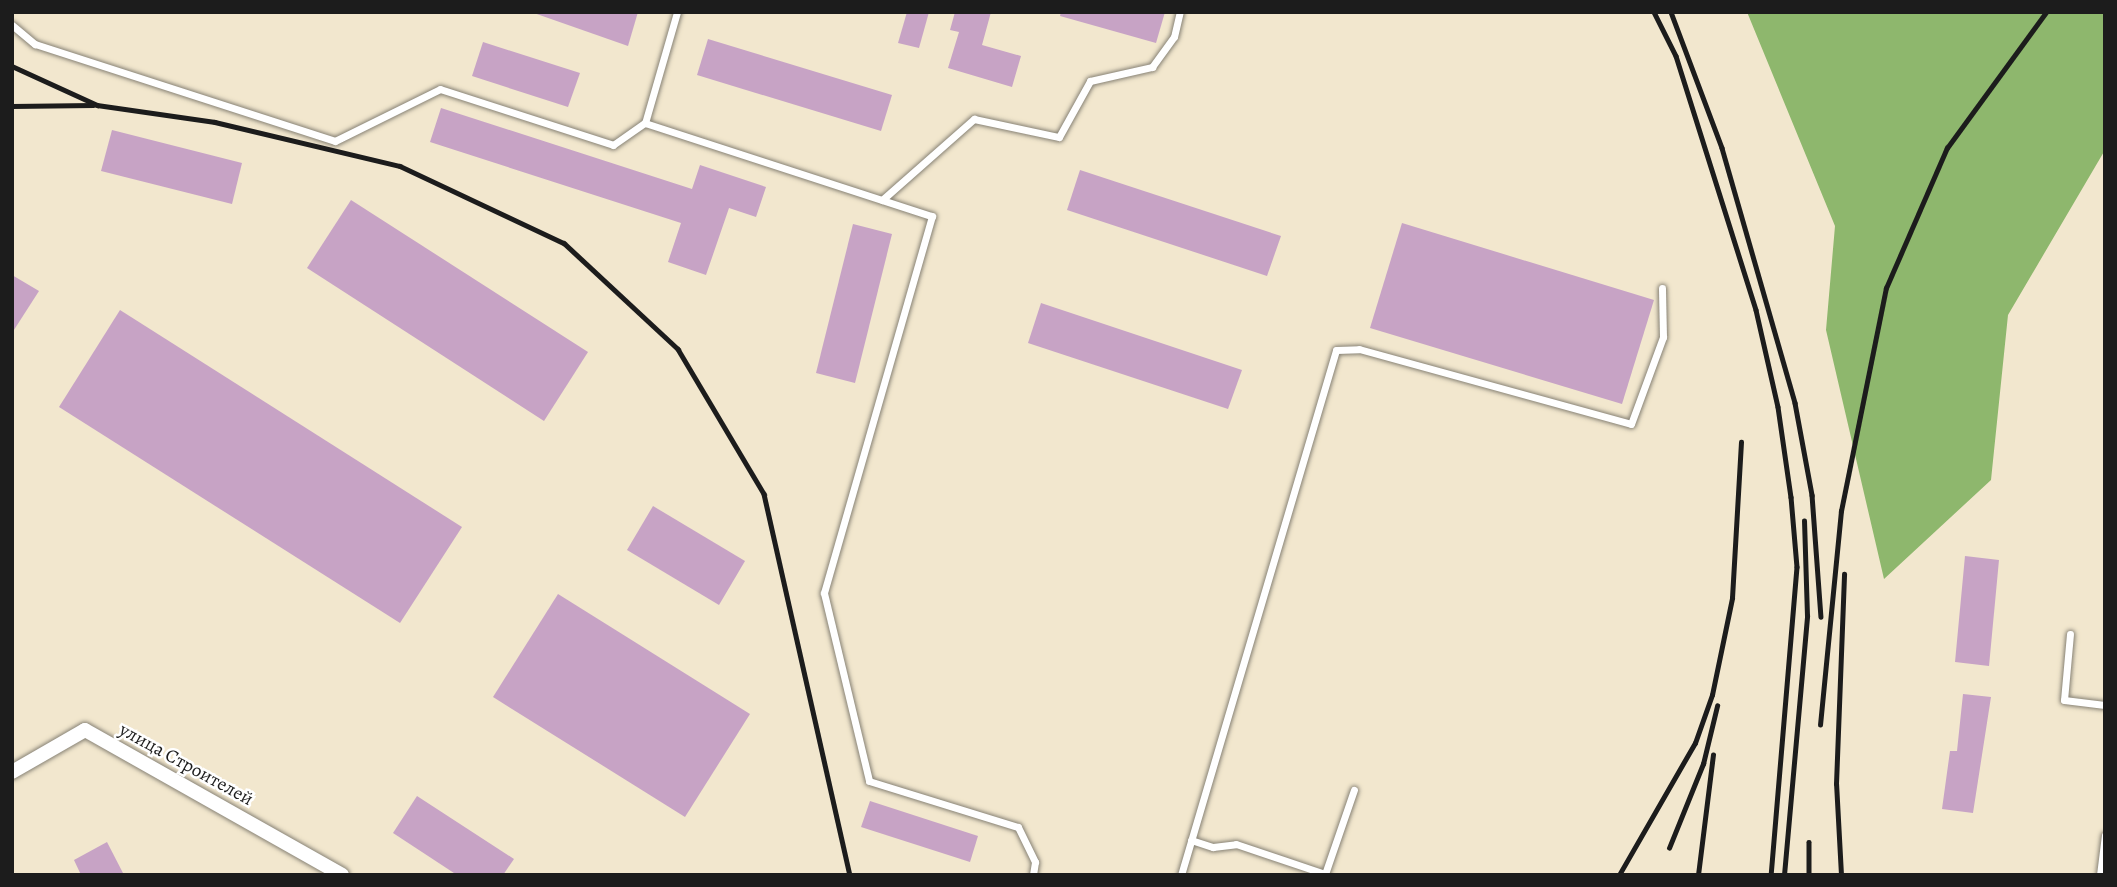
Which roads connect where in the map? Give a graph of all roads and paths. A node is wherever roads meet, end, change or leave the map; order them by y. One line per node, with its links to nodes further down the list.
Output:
1 (677, 12): 4 (lane)
2 (1180, 12): 5 (lane)
3 (12, 25): 4 (lane)
4 (645, 123): 5 (lane)
5 (882, 200): 14 (lane)
6 (1662, 288): 12 (lane)
7 (2070, 634): 8 (lane)
8 (2105, 705)
9 (12, 772): 13 (street, улица Строителей)
10 (1354, 790): 12 (lane)
11 (2105, 835): 16 (lane)
12 (1191, 840): 15 (lane)
13 (342, 875)
14 (1033, 875)
15 (1181, 875)
16 (2100, 875)

